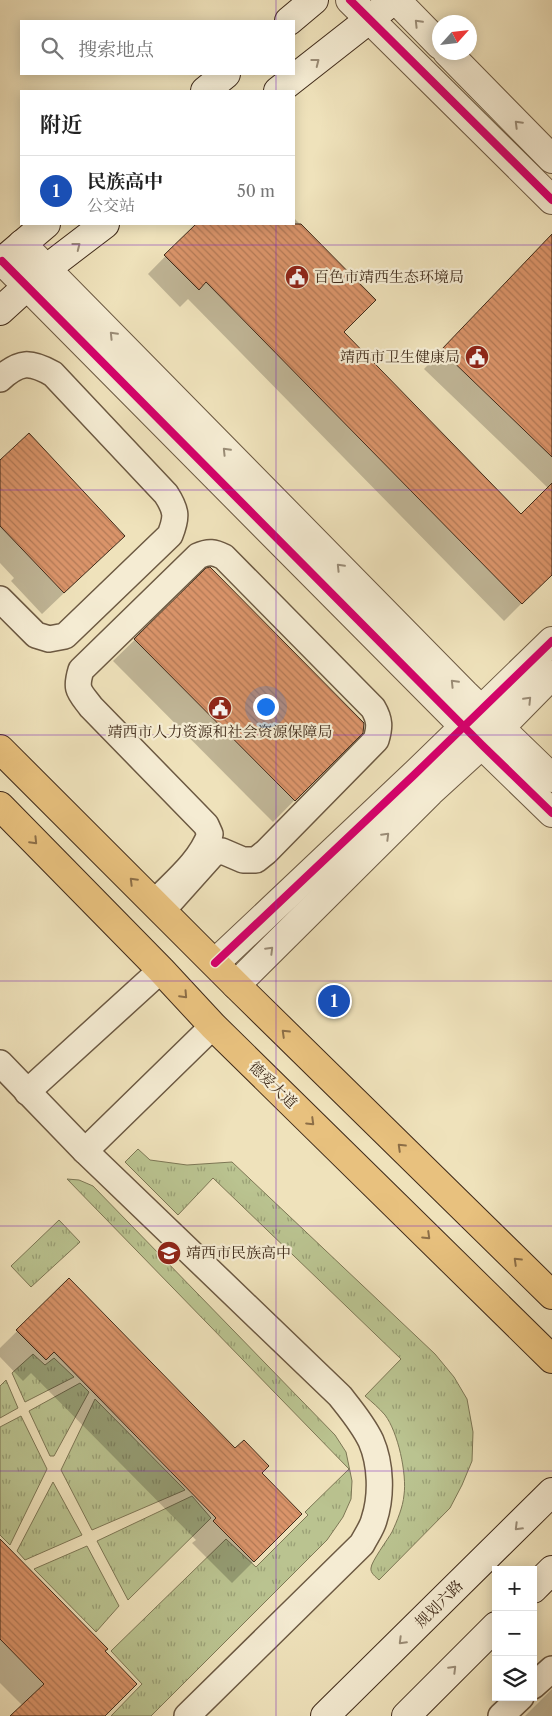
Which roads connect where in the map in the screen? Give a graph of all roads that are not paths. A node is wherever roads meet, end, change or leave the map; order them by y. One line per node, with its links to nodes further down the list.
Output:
1 (314, 0): 4 (street)
2 (350, 0): 5 (street)
3 (395, 0): 5 (street); 6 (street, one-way to 3)
4 (289, 20)
5 (370, 21): 10 (street, one-way to 5); 12 (street)
6 (432, 37)
7 (455, 60): 11 (street, one-way to 7)
8 (225, 75): 9 (street)
9 (206, 90)
10 (279, 90)
11 (552, 159)
12 (552, 200)
13 (45, 225): 15 (street)
14 (104, 225): 16 (street, one-way to 14)
15 (8, 256): 16 (street); 17 (street)
16 (46, 269): 17 (street); 23 (street, one-way to 16)
17 (27, 288): 18 (street); 23 (street)
18 (0, 311)
19 (0, 379): 20 (lane)
20 (0, 599)
21 (552, 641): 23 (street)
22 (552, 675): 23 (street, one-way to 22)
23 (482, 727): 25 (street); 27 (street); 29 (street); 31 (street, one-way to 23)
24 (0, 749): 28 (main road, one-way to 24)
25 (552, 778)
26 (0, 806): 30 (main road, 德爱大道, one-way to 30)
27 (552, 812)
28 (158, 907): 28 (lane); 29 (main road)
29 (215, 963): 31 (main road)
30 (161, 970): 32 (main road, 德爱大道, one-way to 32); 34 (lane)
31 (236, 985): 36 (main road, one-way to 31)
32 (213, 1026): 35 (lane); 37 (main road, 德爱大道, one-way to 37)
33 (0, 1063): 34 (lane)
34 (27, 1092): 35 (lane)
35 (85, 1151): 45 (lane)
36 (552, 1295)
37 (552, 1359)
38 (552, 1492): 46 (street, 规划六路, one-way to 46)
39 (552, 1570): 40 (street)
40 (537, 1585)
41 (492, 1630): 47 (street, one-way to 41)
42 (552, 1668): 43 (lane)
43 (537, 1682)
44 (517, 1701): 48 (lane)
45 (187, 1716)
46 (325, 1716)
47 (406, 1716)
48 (501, 1716)

